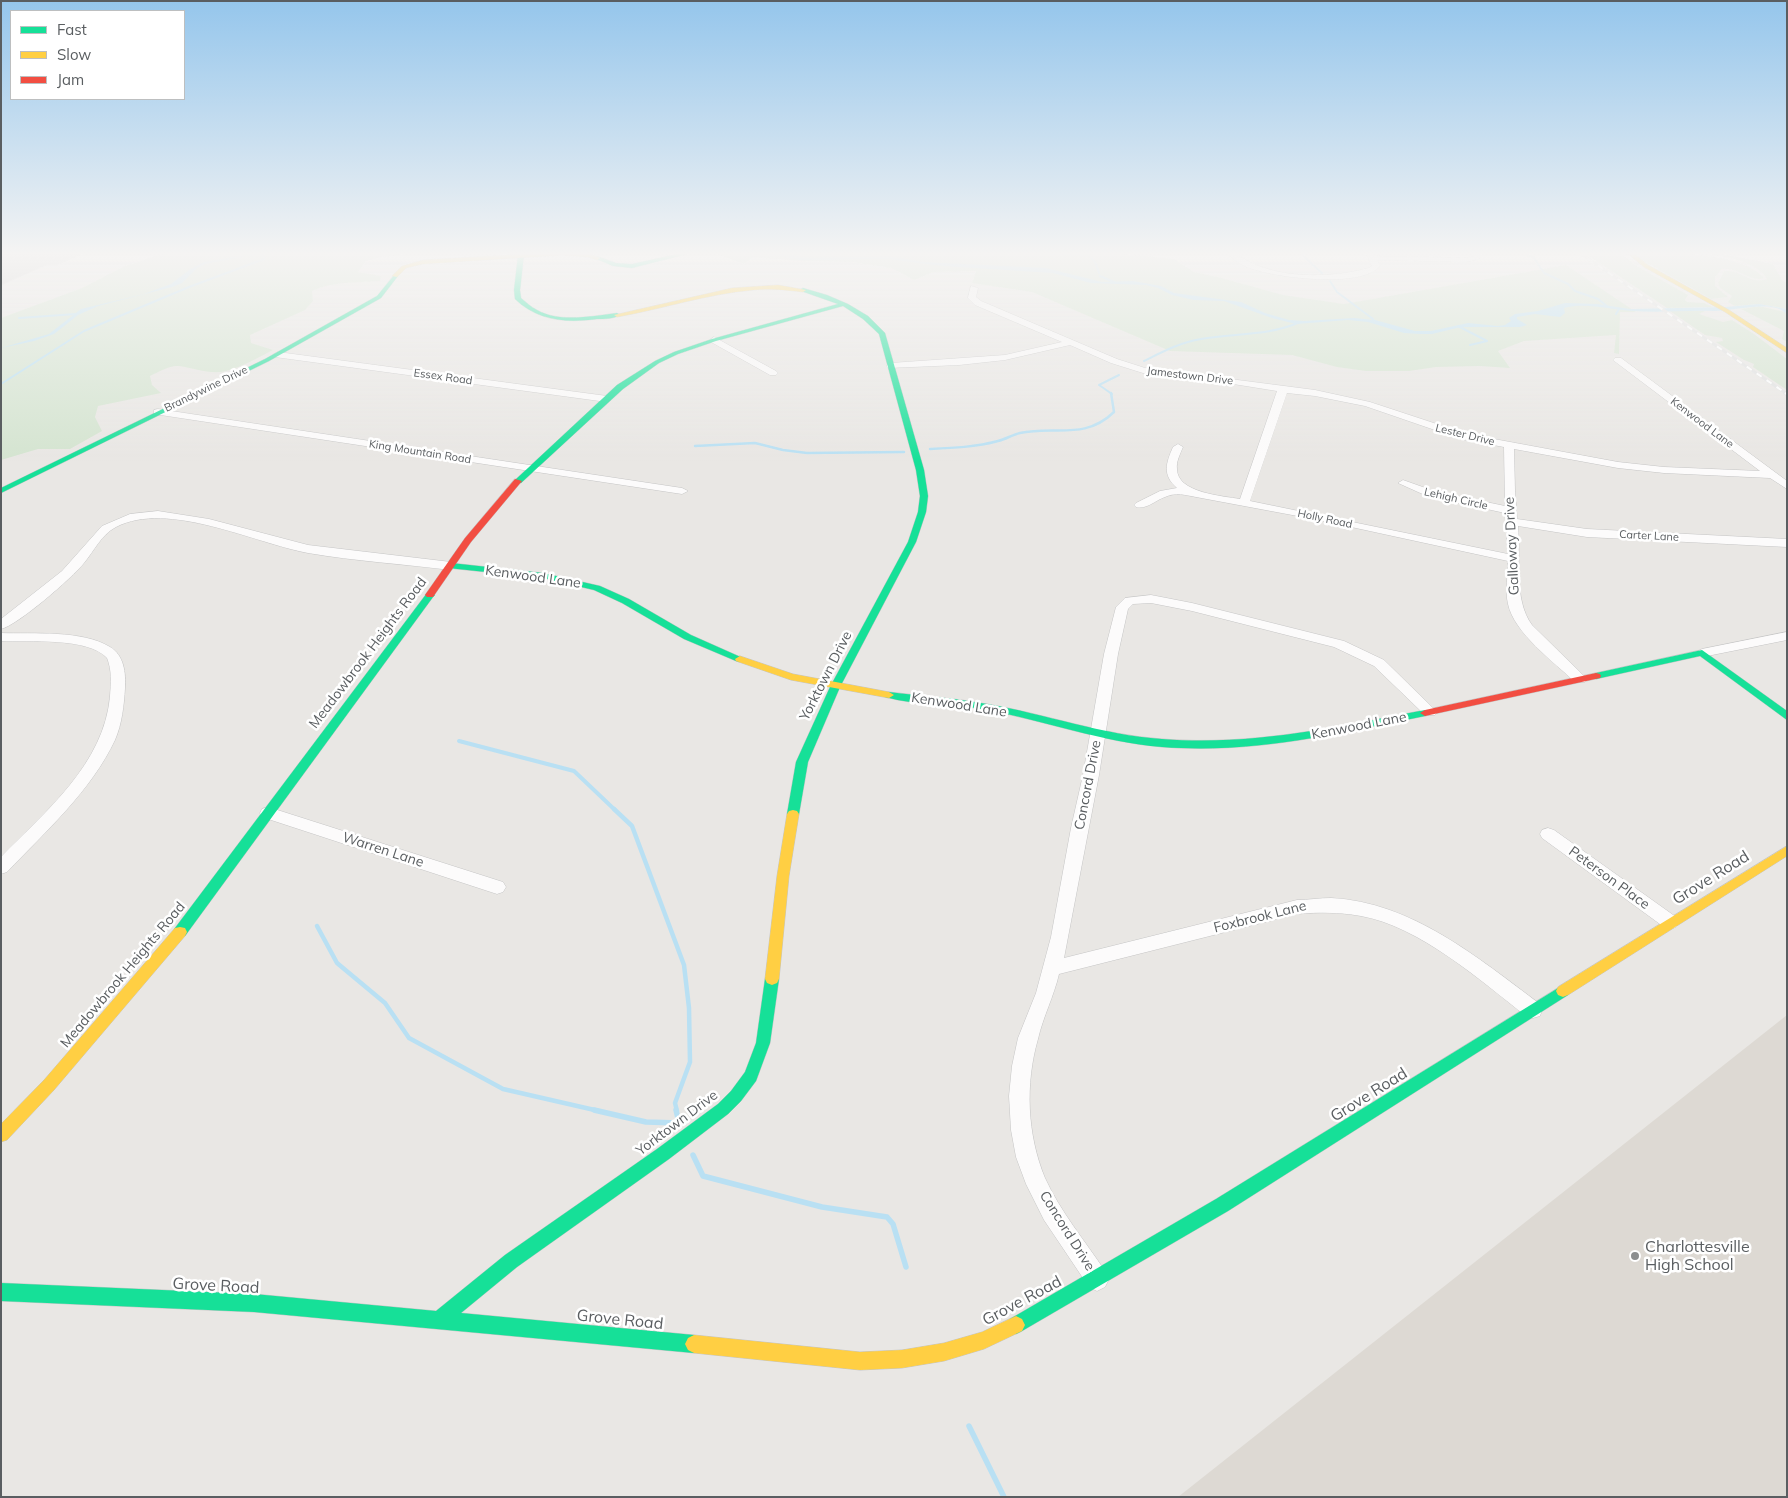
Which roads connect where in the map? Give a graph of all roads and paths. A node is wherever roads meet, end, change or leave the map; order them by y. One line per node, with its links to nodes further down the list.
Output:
1 (336, 322): 9 (street, Brandywine Drive)
2 (779, 322): 6 (street, Meadowbrook Heights Road)
3 (872, 322): 11 (street, Yorktown Drive)
4 (1023, 322): 7 (street, Jamestown Drive)
5 (1744, 322): 8 (street)
6 (714, 340): 12 (street); 14 (street, Meadowbrook Heights Road)
7 (1071, 342): 11 (street); 13 (street, Jamestown Drive)
8 (1787, 351)
9 (278, 355): 14 (street, Essex Road); 15 (street, Brandywine Drive)
10 (1618, 360): 19 (street, Kenwood Lane)
11 (891, 366): 36 (street, Yorktown Drive)
12 (773, 373)
13 (1283, 389): 16 (street, Lester Drive); 25 (street)
14 (607, 399): 18 (street, Meadowbrook Heights Road)
15 (158, 412): 18 (street, King Mountain Road); 23 (street, Brandywine Drive)
16 (1509, 446): 19 (street, Lester Drive); 27 (street, Galloway Drive)
17 (1178, 447): 22 (street)
18 (530, 469): 24 (street, King Mountain Road); 30 (street, Meadowbrook Heights Road)
19 (1769, 475): 21 (street, Kenwood Lane)
20 (1403, 483): 27 (street, Lehigh Circle)
21 (1787, 486)
22 (1187, 490): 25 (street, Holly Road); 26 (street)
23 (1, 491)
24 (682, 491)
25 (1244, 502): 29 (street, Holly Road)
26 (1140, 504)
27 (1511, 517): 28 (street, Carter Lane); 29 (street, Galloway Drive)
28 (1787, 543)
29 (1514, 559): 35 (street, Galloway Drive)
30 (451, 566): 31 (street, Kenwood Lane); 36 (street, Kenwood Lane); 40 (street, Meadowbrook Heights Road)
31 (1, 625)
32 (1787, 636): 34 (street, Kenwood Lane)
33 (1, 637): 43 (street)
34 (1702, 653): 35 (street, Kenwood Lane); 38 (street)
35 (1580, 679): 37 (street, Kenwood Lane)
36 (835, 687): 39 (street, Kenwood Lane); 51 (street, Yorktown Drive)
37 (1430, 712): 39 (street, Kenwood Lane); 39 (street, Concord Drive)
38 (1787, 717)
39 (1098, 734): 46 (street, Concord Drive)
40 (268, 813): 44 (street, Warren Lane); 48 (street, Meadowbrook Heights Road)
41 (1548, 834): 45 (street, Peterson Place)
42 (1787, 850): 45 (street, Grove Road)
43 (1, 868)
44 (498, 887)
45 (1670, 922): 47 (street, Grove Road)
46 (1052, 968): 47 (street, Foxbrook Lane); 49 (street, Concord Drive)
47 (1533, 1010): 49 (street, Grove Road)
48 (1, 1135)
49 (1097, 1279): 51 (street, Grove Road)
50 (1, 1292): 51 (street, Grove Road)
51 (439, 1320)

